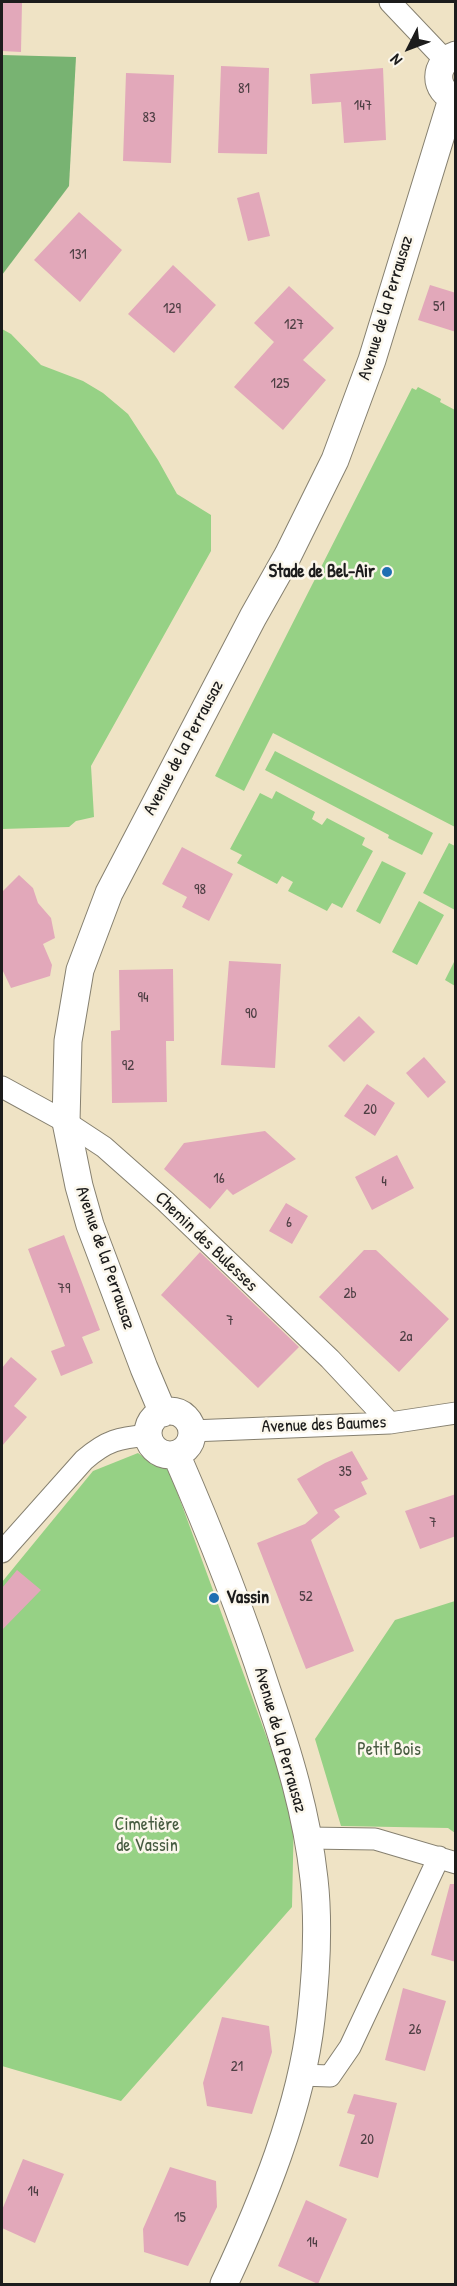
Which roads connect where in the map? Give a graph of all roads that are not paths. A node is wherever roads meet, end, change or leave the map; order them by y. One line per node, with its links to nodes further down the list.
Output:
1 (390, 2): 2 (street)
2 (450, 57): 3 (street)
3 (454, 99): 5 (street, Avenue de la Perrausaz)
4 (2, 1087): 5 (street, Chemin des Bulesses)
5 (66, 1122): 6 (street, Avenue de la Perrausaz); 8 (street, Chemin des Bulesses)
6 (163, 1413): 9 (street); 10 (street)
7 (456, 1413): 8 (street, Avenue des Baumes)
8 (390, 1423): 9 (street, Avenue des Baumes)
9 (191, 1431): 11 (street)
10 (148, 1435): 11 (street); 12 (street)
11 (176, 1454): 13 (street, Avenue de la Perrausaz)
12 (2, 1552)
13 (308, 1838): 14 (street); 15 (street, Avenue de la Perrausaz)
14 (447, 1860): 15 (street)
15 (300, 2075): 16 (street, Avenue de la Perrausaz)
16 (224, 2284)

